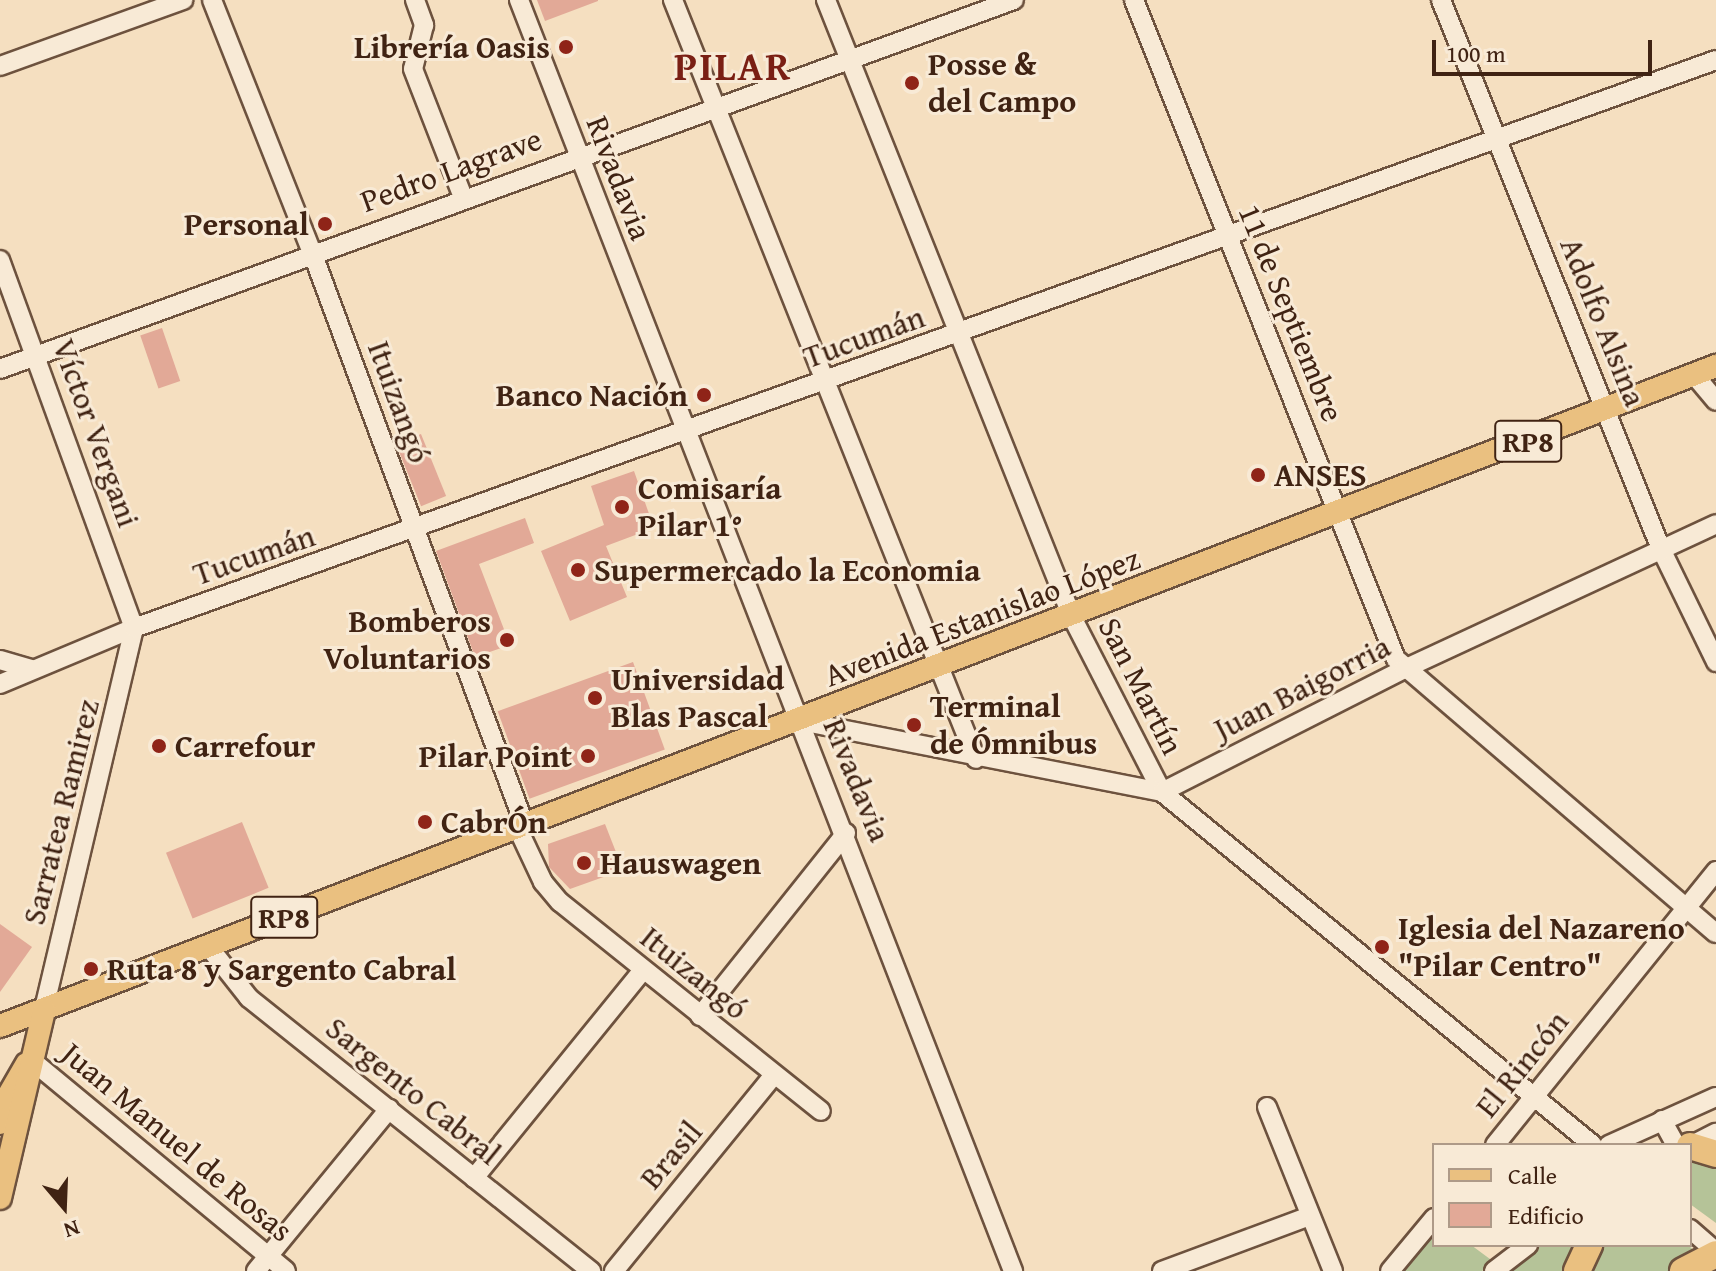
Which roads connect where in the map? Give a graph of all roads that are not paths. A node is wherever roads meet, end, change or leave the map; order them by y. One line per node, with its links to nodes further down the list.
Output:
1 (183, 0): 12 (street)
2 (212, 0): 18 (street, Ituizangó)
3 (415, 0): 16 (street)
4 (519, 0): 15 (street, Rivadavia)
5 (673, 0): 13 (street)
6 (826, 0): 10 (street, San Martín)
7 (1014, 0): 10 (street, Pedro Lagrave)
8 (1134, 0): 17 (street, 11 de Septiembre)
9 (1441, 0): 14 (street, Adolfo Alsina)
10 (851, 59): 13 (street, Pedro Lagrave); 20 (street, San Martín)
11 (1716, 60): 14 (street, Tucumán)
12 (0, 66)
13 (716, 107): 15 (street, Pedro Lagrave); 24 (street)
14 (1497, 138): 17 (street, Tucumán); 26 (street, Adolfo Alsina)
15 (577, 155): 16 (street, Pedro Lagrave); 27 (street, Rivadavia)
16 (463, 197): 18 (street, Pedro Lagrave)
17 (1228, 234): 20 (street, Tucumán); 28 (street, 11 de Septiembre)
18 (312, 252): 21 (street, Pedro Lagrave); 30 (street, Ituizangó)
19 (0, 260): 21 (street, Víctor Vergani)
20 (961, 333): 24 (street, Tucumán); 32 (street, San Martín)
21 (36, 356): 22 (street, Pedro Lagrave); 33 (street, Víctor Vergani)
22 (0, 369)
23 (1706, 372): 25 (street); 26 (main road, Avenida Estanislao López / RP8)
24 (826, 382): 27 (street, Tucumán); 36 (street)
25 (1716, 401)
26 (1606, 411): 28 (main road, Avenida Estanislao López / RP8); 31 (street, Adolfo Alsina)
27 (687, 433): 30 (street, Tucumán); 40 (street, Rivadavia)
28 (1338, 513): 32 (main road, Avenida Estanislao López / RP8); 38 (street, 11 de Septiembre)
29 (1716, 524): 31 (street, Juan Baigorria)
30 (414, 531): 33 (street, Tucumán); 43 (street, Ituizangó)
31 (1661, 549): 35 (street, Adolfo Alsina); 38 (street, Juan Baigorria)
32 (1072, 617): 36 (main road, Avenida Estanislao López / RP8); 42 (street, San Martín)
33 (134, 628): 37 (street, Tucumán); 50 (street, Sarratea Ramirez)
34 (0, 660): 37 (street)
35 (1716, 662)
36 (940, 666): 40 (main road, Avenida Estanislao López / RP8); 41 (street)
37 (32, 669): 39 (street, Tucumán)
38 (1404, 669): 42 (street, Juan Baigorria); 46 (street, 11 de Septiembre)
39 (0, 684)
40 (800, 721): 41 (street); 43 (main road, Avenida Estanislao López / RP8); 44 (street, Rivadavia)
41 (976, 759): 42 (street)
42 (1162, 792): 56 (street, San Martín)
43 (522, 827): 48 (main road, Avenida Estanislao López / RP8); 49 (street, Ituizangó)
44 (846, 833): 51 (street); 82 (street, Rivadavia)
45 (1716, 871): 46 (street, El Rincón)
46 (1685, 908): 47 (street, 11 de Septiembre); 56 (street, El Rincón)
47 (1716, 933)
48 (208, 946): 50 (main road, Avenida Estanislao López / RP8); 58 (street, Sargento Cabral)
49 (643, 970): 51 (street, Ituizangó); 70 (street)
50 (44, 1010): 52 (main road, Avenida Estanislao López / RP8); 53 (main road)
51 (700, 1016): 54 (street, Ituizangó)
52 (0, 1026)
53 (30, 1059): 61 (main road); 71 (main road); 78 (street, Juan Manuel de Rosas)
54 (774, 1075): 59 (street, Ituizangó); 81 (street, Brasil)
55 (1716, 1097): 60 (street)
56 (1534, 1098): 63 (street, San Martín); 64 (street, El Rincón)
57 (1267, 1107): 72 (street)
58 (389, 1109): 70 (street, Sargento Cabral); 78 (street)
59 (821, 1111)
60 (1662, 1120): 65 (street); 66 (street)
61 (0, 1123)
62 (1716, 1133): 67 (street)
63 (1580, 1141)
64 (1502, 1143)
65 (1613, 1143)
66 (1675, 1143)
67 (1692, 1145)
68 (1692, 1147): 69 (highway)
69 (1716, 1154)
70 (474, 1178): 80 (street, Sargento Cabral)
71 (0, 1198)
72 (1310, 1216): 83 (street); 84 (street)
73 (1432, 1220): 85 (street)
74 (1692, 1231): 77 (street)
75 (1525, 1247): 86 (street)
76 (1588, 1247): 87 (highway)
77 (1716, 1253): 88 (highway)
78 (262, 1264): 79 (street, Juan Manuel de Rosas)
79 (286, 1271)
80 (591, 1271)
81 (614, 1271)
82 (1013, 1271)
83 (1162, 1271)
84 (1333, 1271)
85 (1390, 1271)
86 (1494, 1271)
87 (1577, 1271)
88 (1683, 1271)

